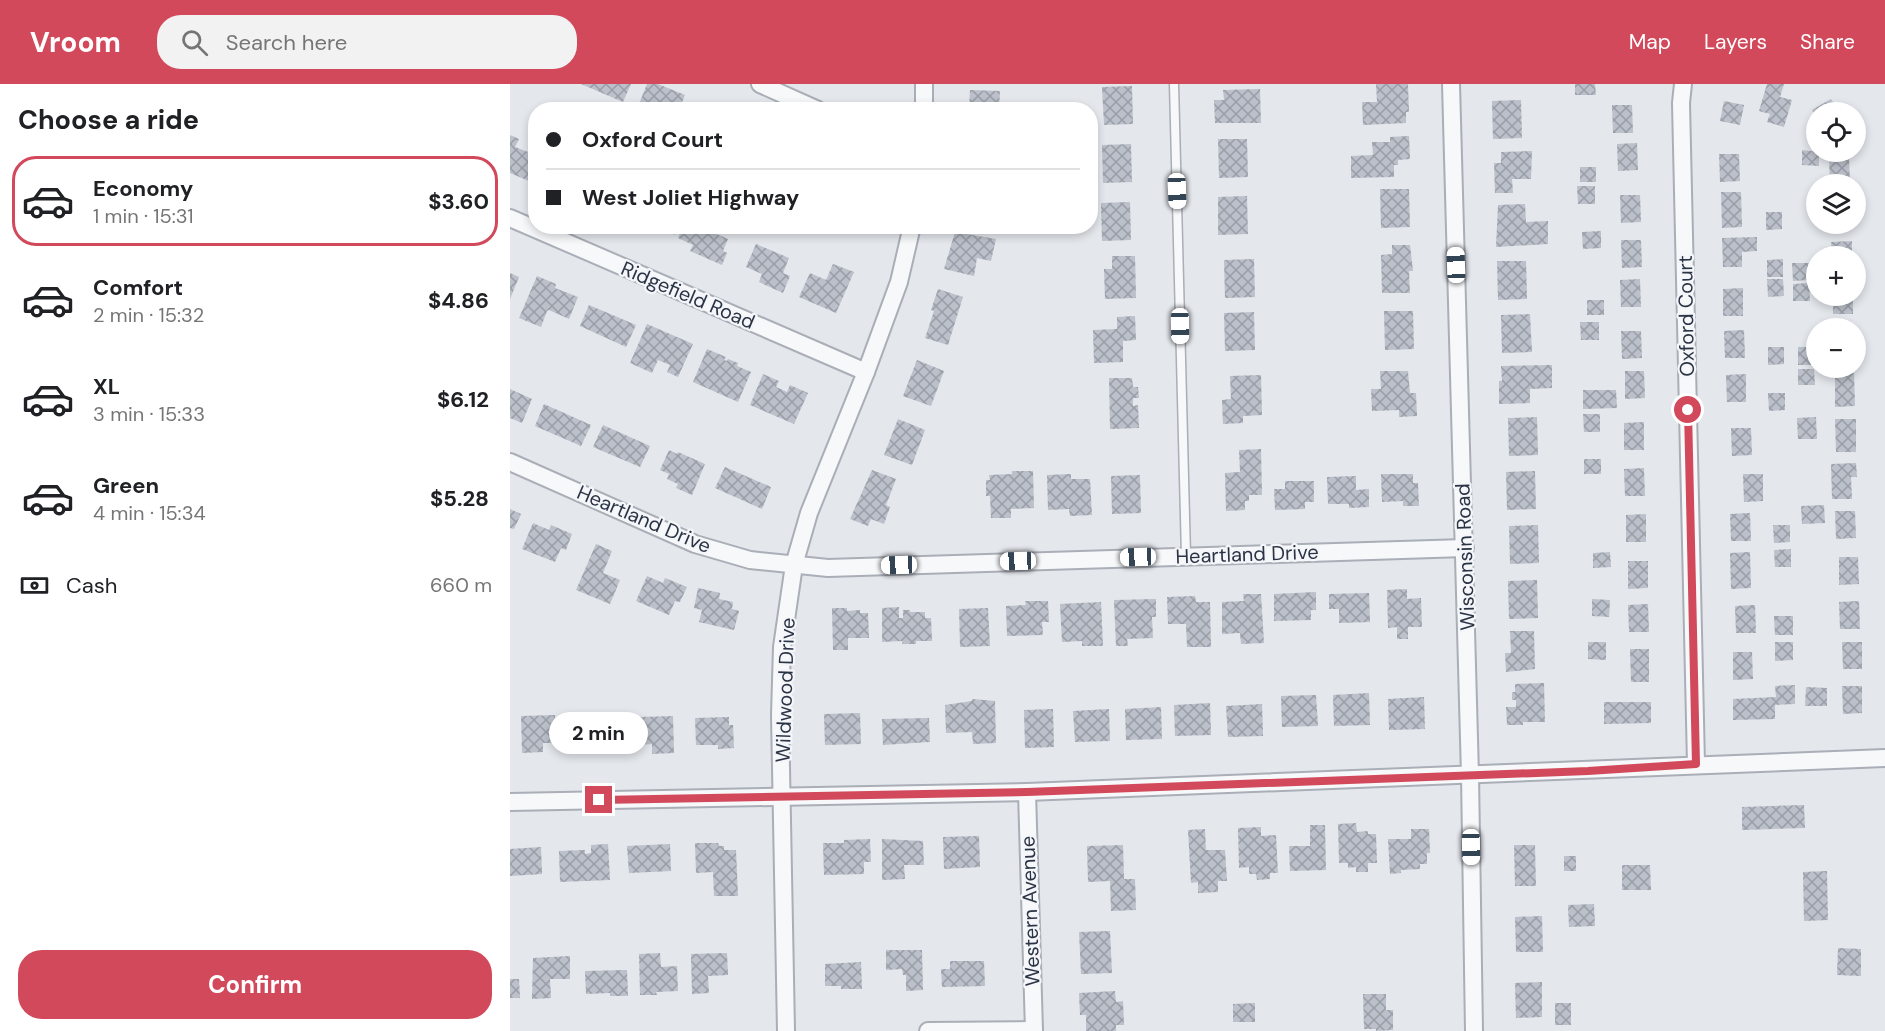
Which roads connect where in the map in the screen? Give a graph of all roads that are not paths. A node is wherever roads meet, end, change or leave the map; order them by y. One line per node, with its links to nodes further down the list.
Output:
1 (760, 84): 6 (street)
2 (924, 84): 7 (street)
3 (1174, 84): 15 (lane)
4 (1451, 84): 14 (street, Wisconsin Road)
5 (1683, 84): 18 (street, Oxford Court)
6 (800, 102)
7 (924, 102)
8 (510, 218): 9 (street, Ridgefield Road)
9 (528, 226)
10 (547, 234): 12 (street, Ridgefield Road)
11 (910, 234): 12 (street, Wildwood Drive)
12 (866, 372): 16 (street, Wildwood Drive)
13 (510, 462): 16 (street, Heartland Drive)
14 (1465, 548): 15 (street, Heartland Drive); 19 (street, Wisconsin Road)
15 (1186, 556): 16 (street, Heartland Drive)
16 (794, 565): 21 (street, Wildwood Drive)
17 (1885, 758): 18 (street)
18 (1696, 764): 19 (street)
19 (1470, 775): 20 (street); 26 (street, Wisconsin Road)
20 (1027, 792): 21 (street); 23 (street, Western Avenue)
21 (781, 796): 22 (street); 24 (street, Wildwood Drive)
22 (510, 802)
23 (1034, 1030): 25 (street)
24 (786, 1031)
25 (928, 1031)
26 (1474, 1031)

